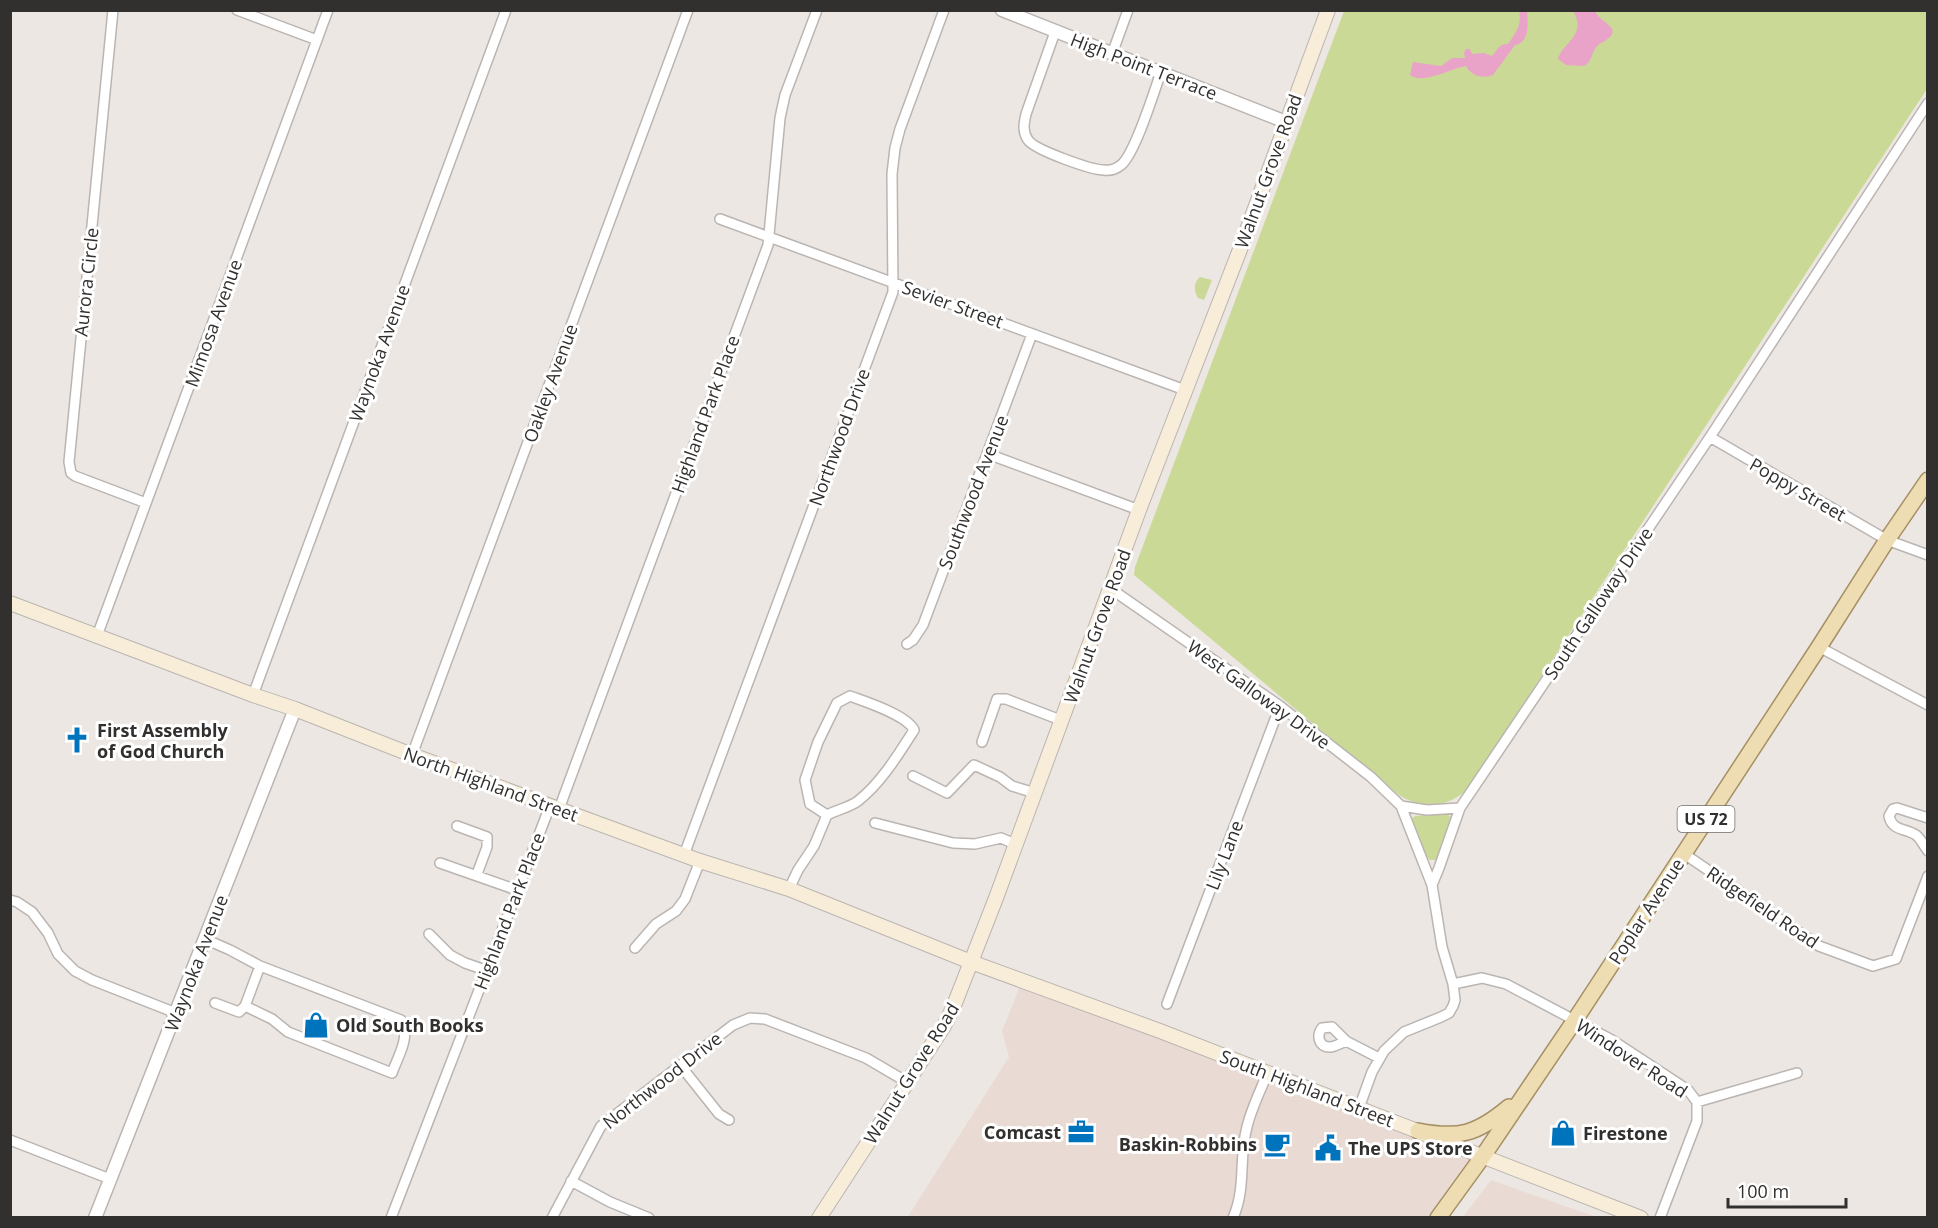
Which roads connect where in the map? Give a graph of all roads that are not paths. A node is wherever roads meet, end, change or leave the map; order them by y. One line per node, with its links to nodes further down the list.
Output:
1 (113, 10): 25 (street, Aurora Circle)
2 (237, 10): 12 (street)
3 (328, 10): 12 (street, Mimosa Avenue)
4 (506, 10): 34 (street, Waynoka Avenue)
5 (688, 10): 40 (street, Oakley Avenue)
6 (817, 10): 18 (street, Highland Park Place)
7 (944, 10): 19 (street, Northwood Drive)
8 (1002, 10): 11 (street, High Point Terrace)
9 (1128, 10): 13 (street)
10 (1328, 10): 16 (main road, Walnut Grove Road)
11 (1056, 32): 13 (street, High Point Terrace); 14 (street)
12 (317, 40): 25 (street, Mimosa Avenue)
13 (1112, 54): 14 (street, High Point Terrace)
14 (1161, 72): 16 (street, High Point Terrace)
15 (1928, 103): 22 (street, South Galloway Drive)
16 (1286, 122): 21 (main road, Walnut Grove Road)
17 (720, 219): 18 (street, Sevier Street)
18 (769, 237): 19 (street, Sevier Street); 44 (street, Highland Park Place)
19 (894, 282): 20 (street, Sevier Street); 53 (street, Northwood Drive)
20 (1032, 334): 21 (street, Sevier Street); 23 (street, Southwood Avenue)
21 (1185, 390): 26 (main road, Walnut Grove Road)
22 (1710, 437): 27 (street, Poppy Street); 45 (street, South Galloway Drive)
23 (988, 454): 26 (street); 32 (street, Southwood Avenue)
24 (1928, 480): 27 (main road, Poplar Avenue / US 72)
25 (146, 503): 31 (street, Mimosa Avenue)
26 (1139, 510): 29 (main road, Walnut Grove Road)
27 (1887, 540): 28 (street, Poppy Street); 33 (main road, Poplar Avenue / US 72)
28 (1928, 555)
29 (1111, 589): 36 (street, West Galloway Drive); 38 (main road, Walnut Grove Road)
30 (10, 603): 31 (main road, North Highland Street)
31 (98, 636): 34 (main road, North Highland Street)
32 (907, 644)
33 (1819, 647): 35 (street); 52 (main road, Poplar Avenue / US 72)
34 (253, 695): 37 (main road, North Highland Street)
35 (1928, 705)
36 (1280, 706): 43 (street, West Galloway Drive); 70 (street, Lily Lane)
37 (295, 709): 40 (main road, North Highland Street); 63 (street, Waynoka Avenue)
38 (1063, 721): 39 (street); 42 (main road, Walnut Grove Road)
39 (982, 742)
40 (412, 755): 44 (main road, North Highland Street)
41 (913, 776): 42 (street)
42 (1035, 793): 50 (main road, Walnut Grove Road)
43 (1401, 806): 45 (street); 58 (street, West Galloway Drive)
44 (554, 807): 53 (main road, North Highland Street); 60 (street, Highland Park Place)
45 (1460, 808): 58 (street, South Galloway Drive)
46 (827, 814): 46 (street); 59 (street)
47 (1928, 818): 51 (street)
48 (875, 823): 50 (street)
49 (457, 826): 56 (street)
50 (1015, 844): 65 (main road, Walnut Grove Road)
51 (1928, 851)
52 (1683, 853): 57 (street, Ridgefield Road); 73 (main road, Poplar Avenue / US 72)
53 (684, 855): 54 (main road, North Highland Street)
54 (700, 861): 59 (main road, North Highland Street); 64 (street)
55 (440, 863): 56 (street)
56 (477, 874): 60 (street)
57 (1928, 876)
58 (1432, 885): 68 (street)
59 (789, 889): 65 (main road, North Highland Street)
60 (518, 890): 67 (street, Highland Park Place)
61 (10, 900): 72 (street)
62 (429, 934): 67 (street)
63 (205, 939): 66 (street); 72 (street, Waynoka Avenue)
64 (635, 948)
65 (971, 962): 78 (main road, South Highland Street); 79 (main road, Walnut Grove Road)
66 (260, 966): 71 (street); 71 (street)
67 (485, 970): 90 (street, Highland Park Place)
68 (1453, 984): 73 (street, Windover Road); 75 (street)
69 (215, 1003): 71 (street)
70 (1167, 1004)
71 (245, 1006)
72 (176, 1013): 87 (street, Waynoka Avenue)
73 (1575, 1020): 80 (main road, Poplar Avenue / US 72); 81 (street, Windover Road)
74 (1346, 1041): 75 (street)
75 (1379, 1058): 82 (street)
76 (680, 1065): 79 (street, Northwood Drive); 83 (street); 88 (street, Northwood Drive)
77 (1797, 1073): 81 (street)
78 (1267, 1074): 82 (main road, South Highland Street); 94 (street)
79 (908, 1082): 93 (main road, Walnut Grove Road)
80 (1523, 1096): 84 (main road); 86 (main road, Poplar Avenue / US 72)
81 (1697, 1102): 97 (street, Windover Road)
82 (1359, 1108): 84 (main road, South Highland Street)
83 (729, 1120)
84 (1418, 1131): 86 (main road, South Highland Street)
85 (10, 1140): 87 (street)
86 (1483, 1156): 95 (main road, Poplar Avenue / US 72); 96 (main road, South Highland Street)
87 (110, 1179): 89 (street, Waynoka Avenue)
88 (571, 1181): 91 (street, Northwood Drive); 92 (street)
89 (95, 1218)
90 (391, 1218)
91 (552, 1218)
92 (648, 1218)
93 (819, 1218)
94 (1233, 1218)
95 (1438, 1218)
96 (1641, 1218)
97 (1660, 1218)

